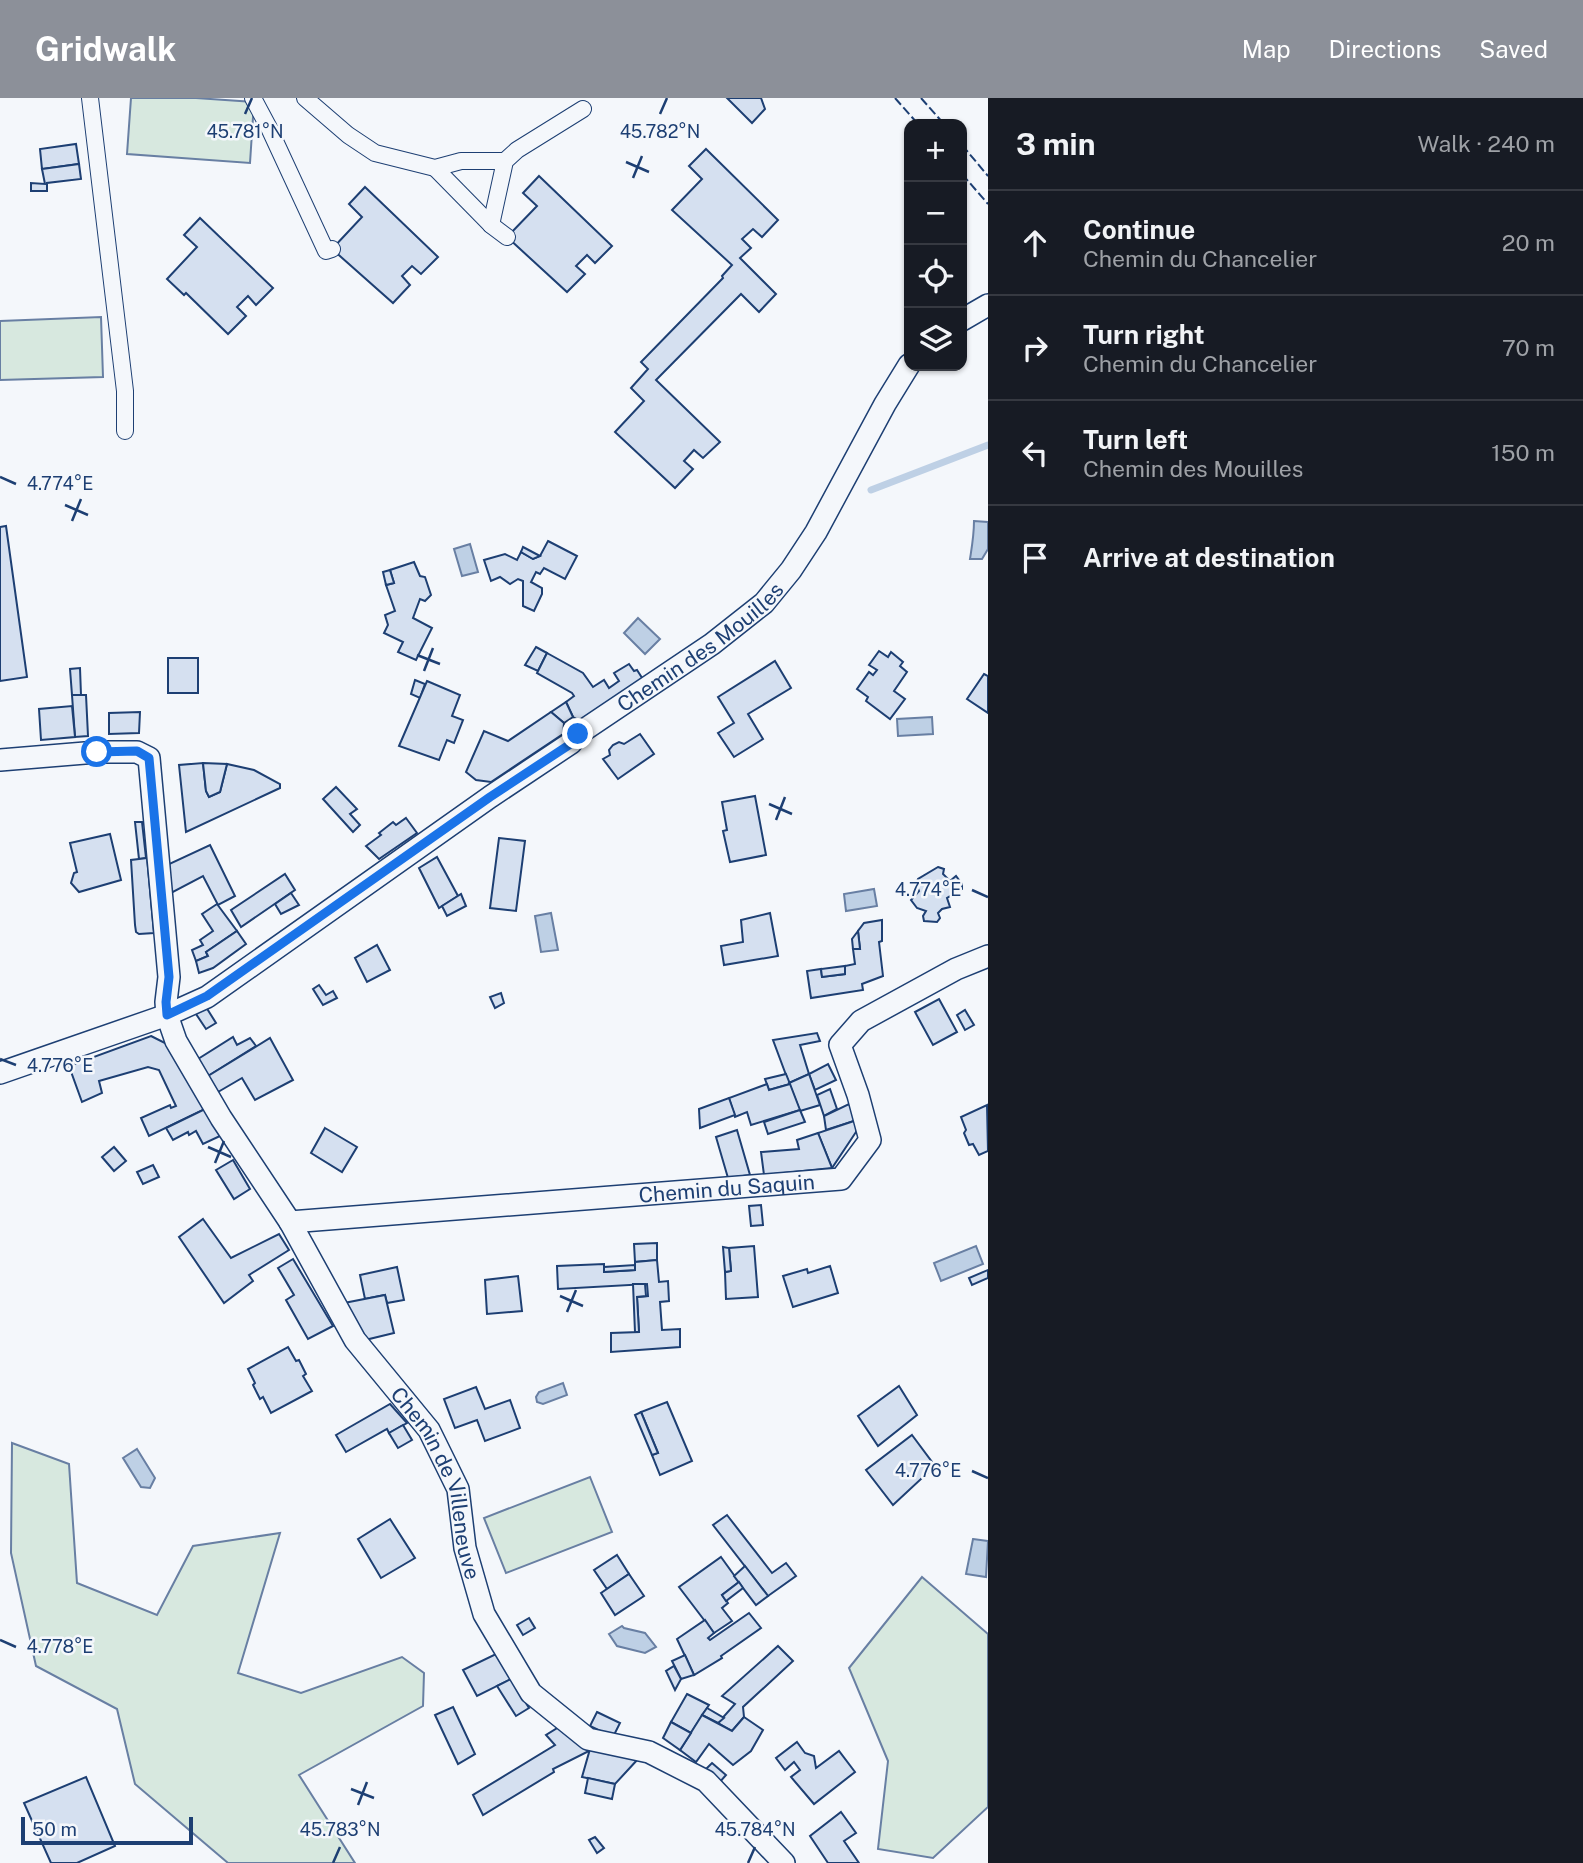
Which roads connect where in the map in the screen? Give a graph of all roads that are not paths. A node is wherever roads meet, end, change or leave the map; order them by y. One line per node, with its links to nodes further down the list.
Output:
1 (90, 98): 13 (street)
2 (253, 98): 9 (street)
3 (305, 98): 6 (street)
4 (583, 109): 5 (street)
5 (505, 161): 6 (street); 7 (street)
6 (435, 168): 7 (street)
7 (491, 225): 8 (street)
8 (507, 237)
9 (332, 249)
10 (988, 305): 11 (street)
11 (967, 317)
12 (905, 371): 16 (street, Chemin des Mouilles)
13 (125, 431)
14 (0, 760): 16 (street)
15 (988, 956): 18 (street, Chemin du Saquin)
16 (167, 1015): 17 (street, Chemin des Mouilles); 18 (street, Chemin de Villeneuve)
17 (0, 1073)
18 (290, 1222): 19 (street, Chemin de Villeneuve)
19 (784, 1863)

